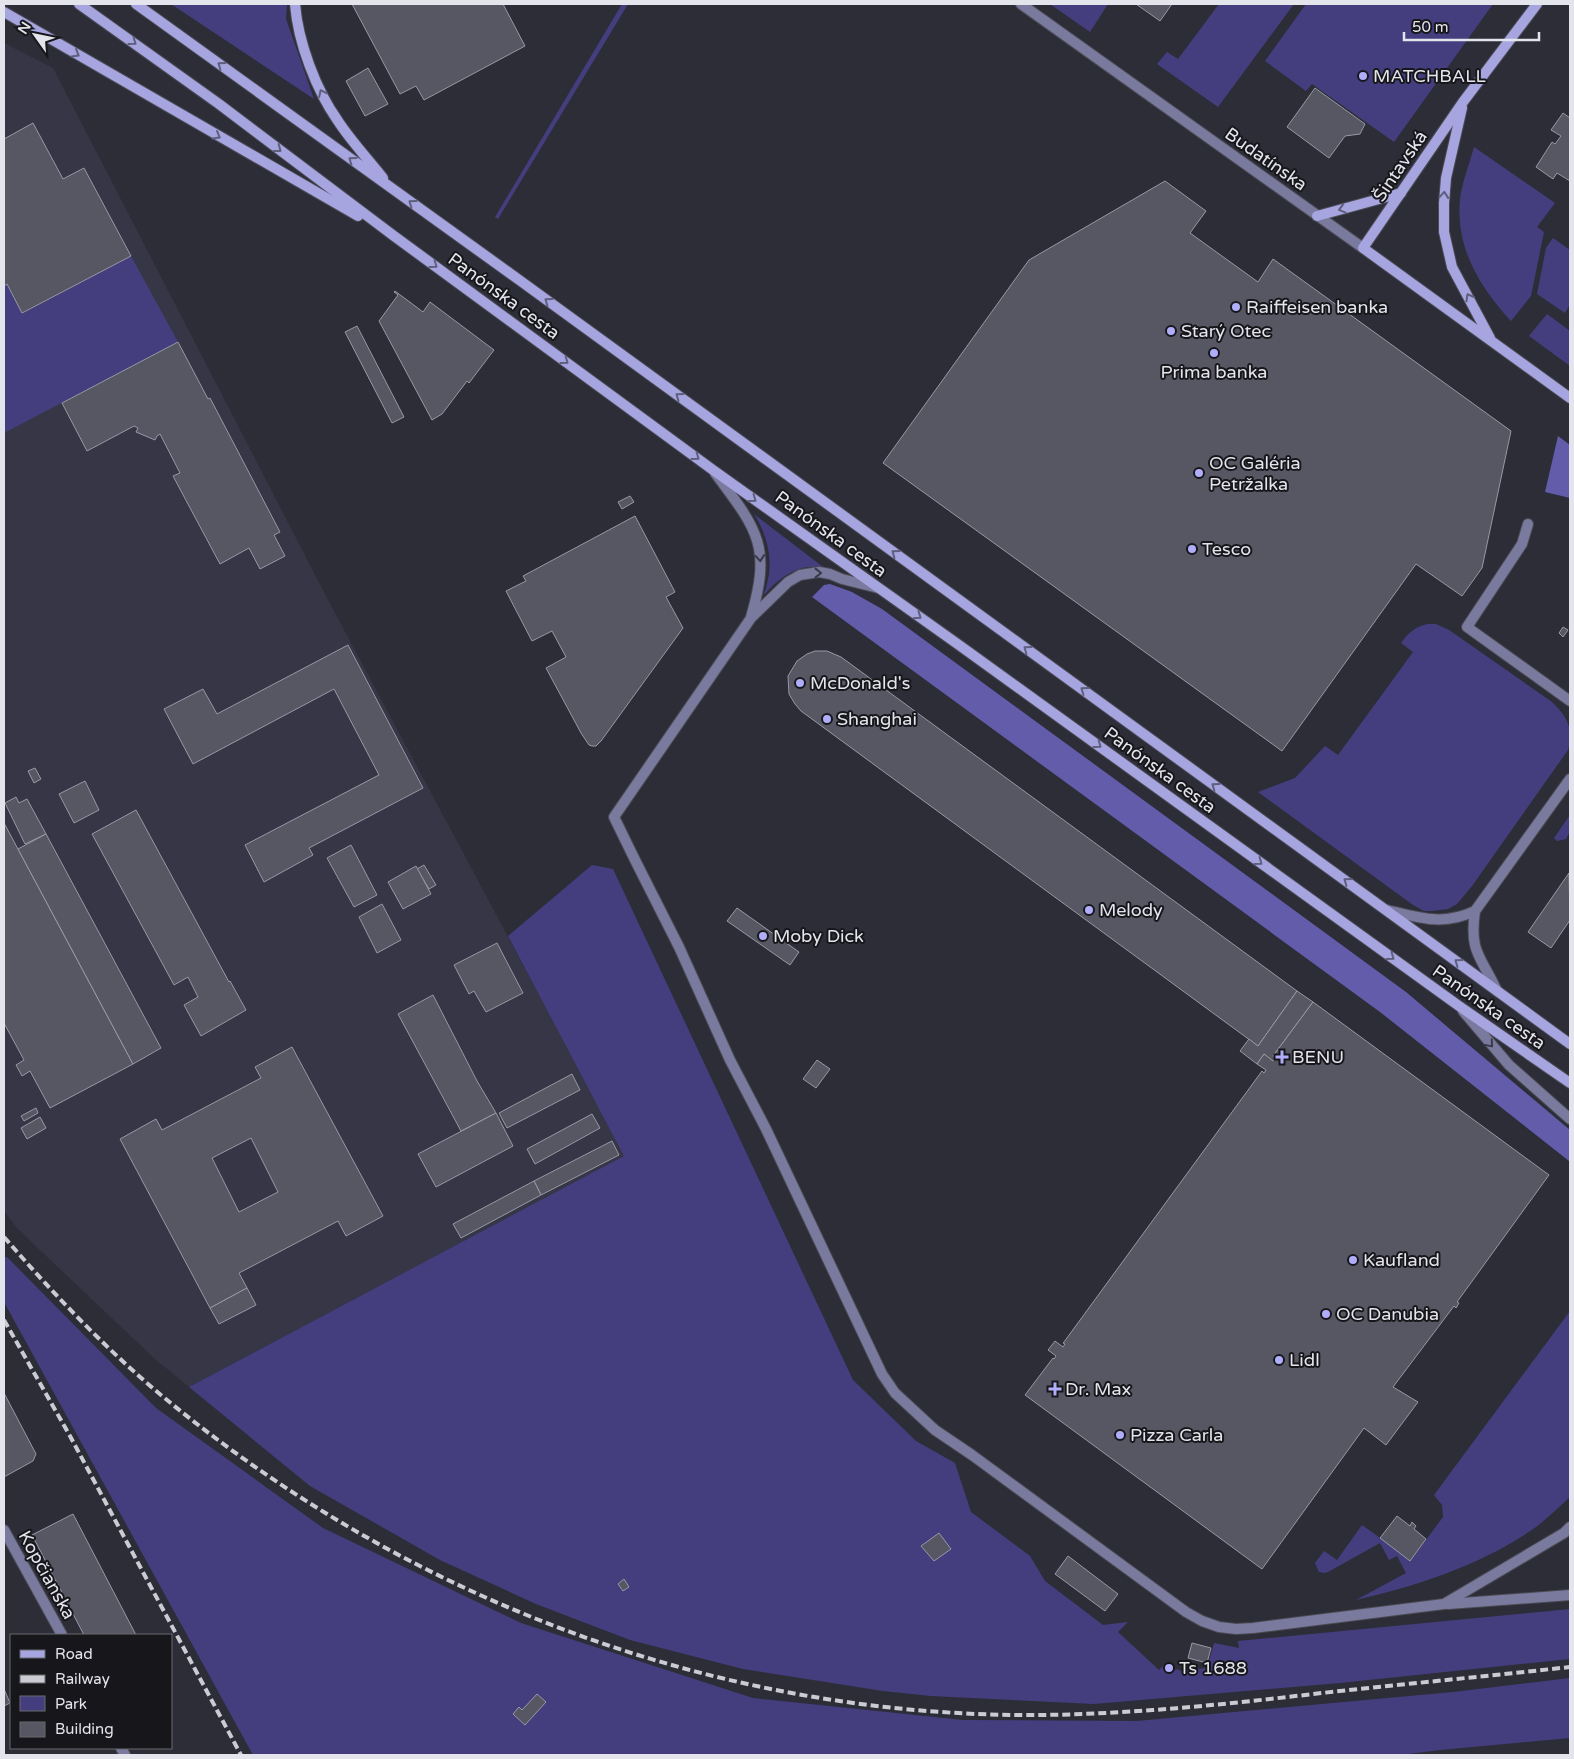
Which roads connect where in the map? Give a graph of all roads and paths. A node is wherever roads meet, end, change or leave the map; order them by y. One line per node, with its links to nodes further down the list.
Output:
1 (79, 4): 11 (main road, Panónska cesta, one-way to 11)
2 (136, 4): 8 (main road, Panónska cesta, one-way to 2)
3 (296, 4): 8 (main road, one-way to 3)
4 (1021, 4): 10 (street, Budatínska)
5 (1537, 4): 7 (main road, Šintavská)
6 (4, 12): 11 (main road, one-way to 11)
7 (1464, 102): 9 (main road, Šintavská); 12 (main road, Šintavská, one-way to 7)
8 (392, 188): 22 (main road, Panónska cesta, one-way to 8)
9 (1401, 193): 10 (main road, one-way to 10); 13 (main road, Šintavská)
10 (1317, 216): 13 (street, Budatínska)
11 (394, 236): 16 (main road, Panónska cesta, one-way to 16)
12 (1446, 244): 14 (main road, Budatínska, one-way to 12)
13 (1363, 248): 14 (main road, Budatínska)
14 (1491, 341): 15 (main road, Budatínska)
15 (1570, 398)
16 (713, 470): 18 (main road, Panónska cesta, one-way to 18); 19 (street, one-way to 19)
17 (1528, 524): 20 (street)
18 (878, 588): 19 (street, one-way to 18); 25 (main road, Panónska cesta, one-way to 25)
19 (751, 618): 32 (street)
20 (1570, 701)
21 (1570, 779): 23 (street)
22 (1386, 910): 23 (street); 24 (main road, Panónska cesta, one-way to 22)
23 (1475, 911): 24 (street)
24 (1497, 991): 26 (main road, Panónska cesta)
25 (1459, 1006): 27 (main road, Panónska cesta); 28 (street, one-way to 28)
26 (1570, 1044)
27 (1570, 1083)
28 (1570, 1119)
29 (1570, 1527): 32 (street)
30 (4, 1530): 33 (street, Kopčianska)
31 (1570, 1594): 32 (street)
32 (1444, 1604)
33 (61, 1634)

